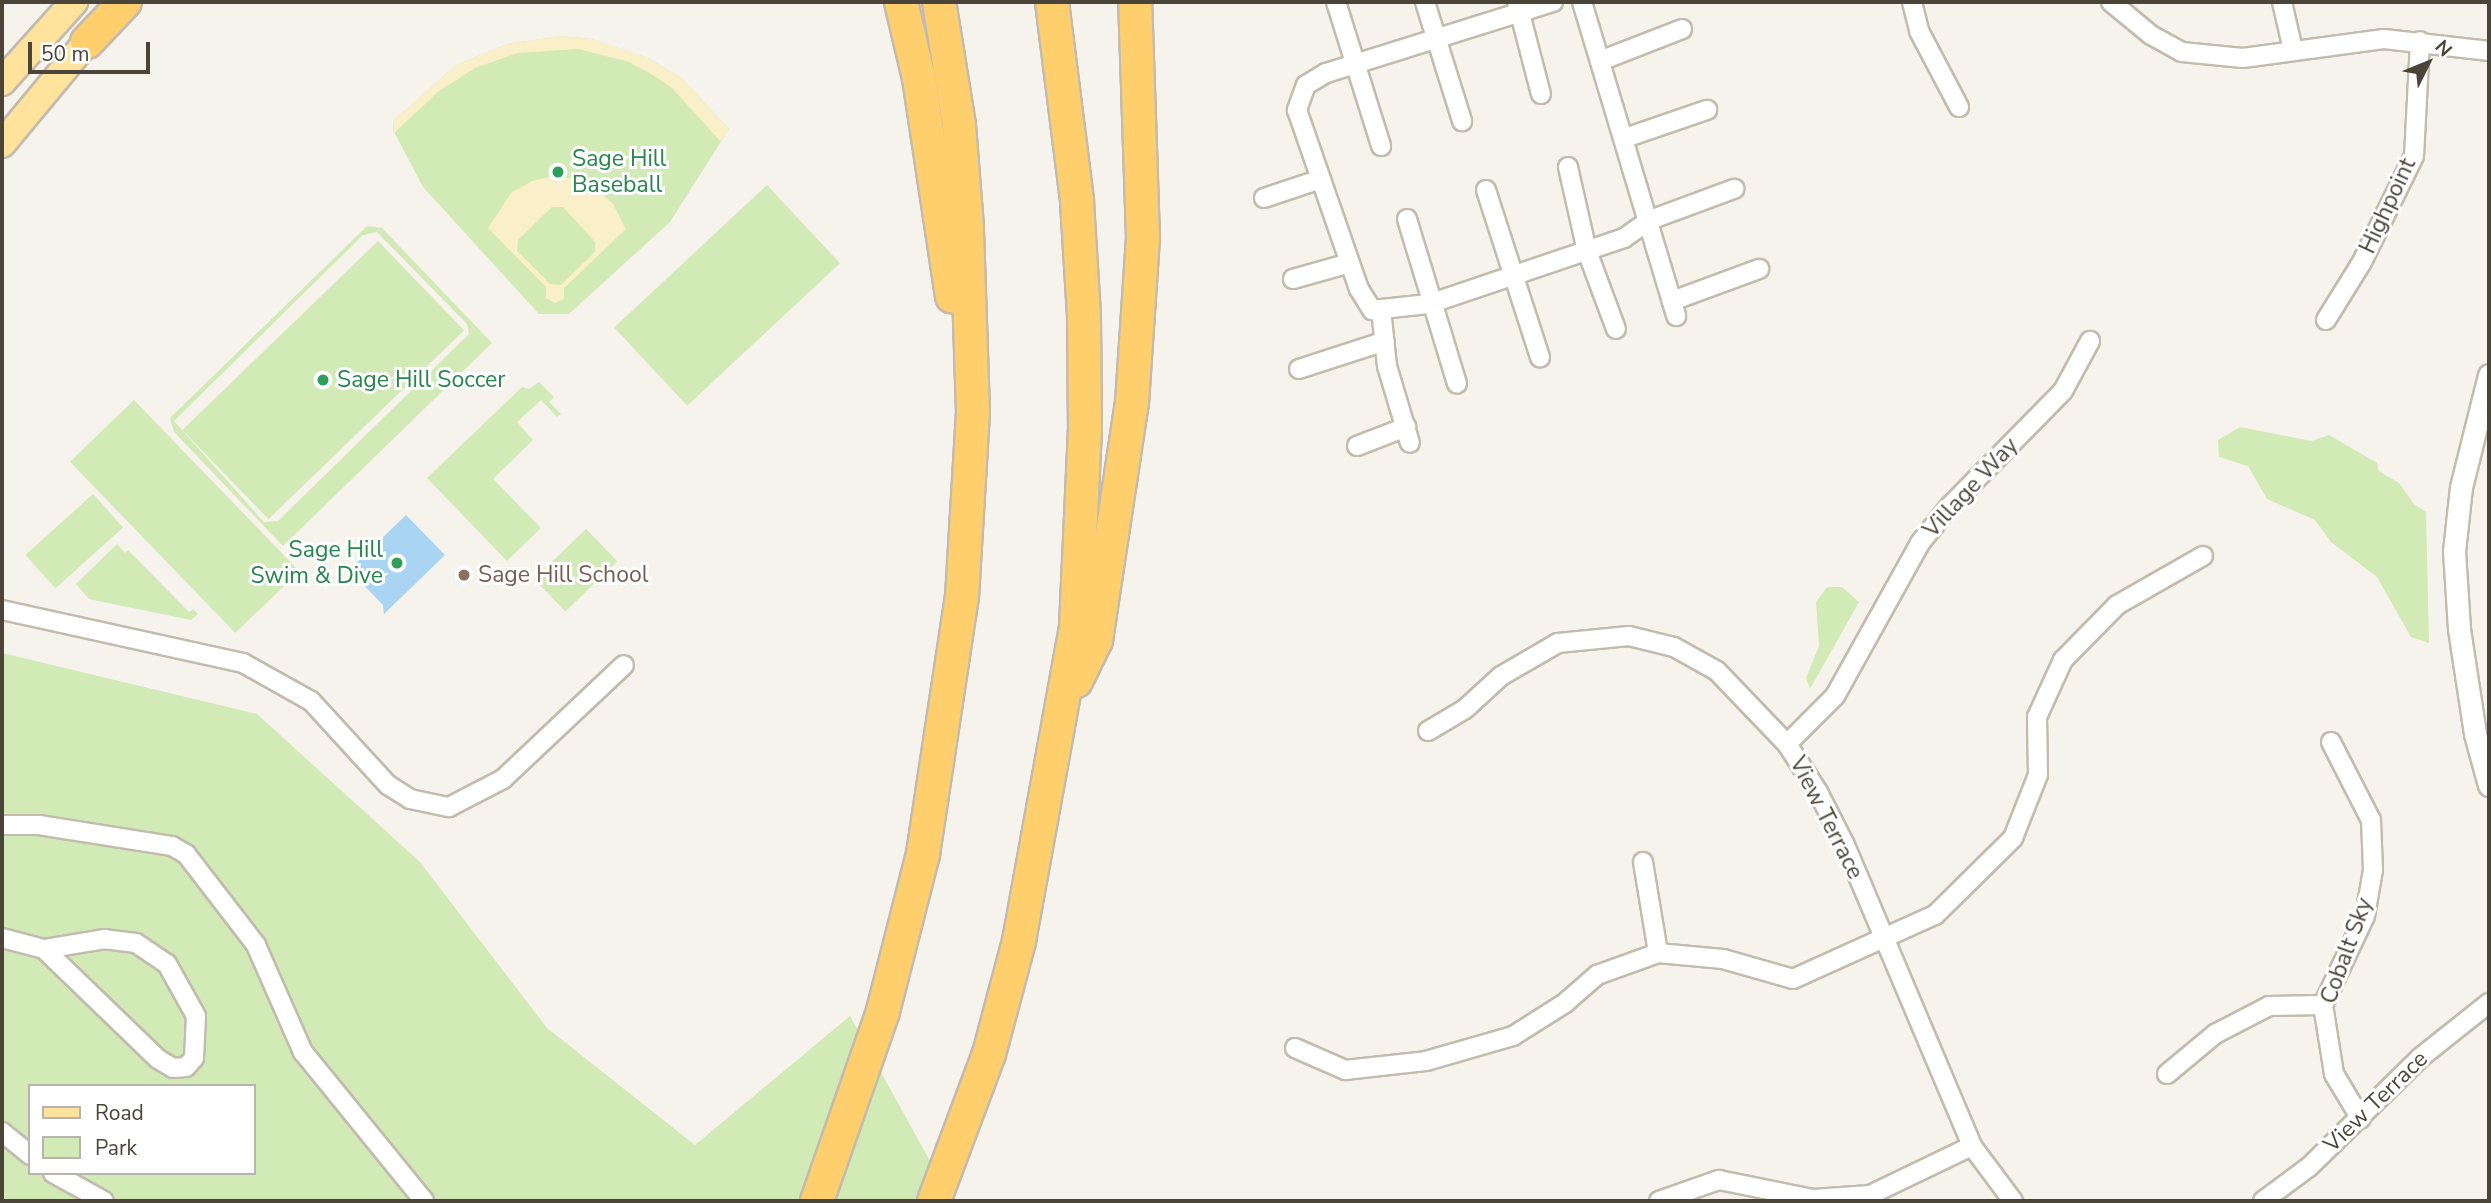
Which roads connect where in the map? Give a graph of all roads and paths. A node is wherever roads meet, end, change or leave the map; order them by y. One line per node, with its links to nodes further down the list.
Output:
1 (74, 2): 24 (main road)
2 (119, 2): 19 (main road)
3 (125, 2): 19 (highway)
4 (901, 2): 51 (highway)
5 (939, 2): 51 (highway)
6 (1052, 2): 59 (highway)
7 (1135, 2): 59 (highway)
8 (1336, 2): 23 (street)
9 (1425, 2): 17 (street)
10 (1553, 2): 15 (street)
11 (1581, 2): 22 (street)
12 (1912, 2): 26 (street)
13 (2111, 2): 20 (street)
14 (2282, 2): 20 (street)
15 (1519, 7): 17 (street); 25 (street)
16 (1682, 29): 22 (street)
17 (1437, 38): 23 (street); 28 (street)
18 (2420, 41): 20 (street); 21 (street); 46 (street, Highpoint)
19 (87, 42): 30 (main road)
20 (2293, 50)
21 (2489, 51)
22 (1600, 61): 29 (street)
23 (1356, 64): 31 (street); 33 (street)
24 (2, 82)
25 (1541, 94)
26 (1959, 107)
27 (1707, 110): 29 (street)
28 (1462, 121)
29 (1625, 138): 38 (street)
30 (2, 144)
31 (1381, 146)
32 (1568, 167): 39 (street)
33 (1321, 179): 36 (street); 40 (street)
34 (1734, 189): 38 (street)
35 (1486, 190): 42 (street)
36 (1264, 198)
37 (1407, 219): 44 (street)
38 (1650, 219): 39 (street); 41 (street)
39 (1587, 251): 42 (street); 47 (street)
40 (1350, 263): 43 (street); 45 (street)
41 (1759, 269)
42 (1510, 274): 44 (street); 50 (street)
43 (1293, 279)
44 (1429, 304): 45 (street); 54 (street)
45 (1376, 309): 48 (street)
46 (2326, 320)
47 (1616, 330)
48 (1385, 341): 52 (street); 55 (street)
49 (2090, 341): 62 (street, Village Way)
50 (1540, 357)
51 (972, 368): 81 (highway)
52 (1299, 369)
53 (2489, 375): 63 (street)
54 (1457, 384)
55 (1357, 446)
56 (2203, 556): 67 (street)
57 (2, 610): 58 (street)
58 (624, 665)
59 (1060, 714): 82 (highway)
60 (1427, 731): 62 (street, View Terrace)
61 (2331, 742): 71 (street, Cobalt Sky)
62 (1787, 744): 67 (street, View Terrace)
63 (2489, 785)
64 (2, 825): 80 (street)
65 (1643, 862): 69 (street)
66 (2, 938): 68 (street)
67 (1882, 939): 69 (street); 76 (street, View Terrace)
68 (44, 949): 68 (street)
69 (1658, 953): 72 (street)
70 (2489, 1003): 74 (street, View Terrace)
71 (2323, 1005): 73 (street); 74 (street, Cobalt Sky)
72 (1295, 1048)
73 (2167, 1074)
74 (2361, 1119): 85 (street, View Terrace)
75 (2, 1132): 77 (street)
76 (1972, 1146): 83 (street); 84 (street, View Terrace)
77 (28, 1153)
78 (57, 1175): 79 (street)
79 (104, 1201)
80 (424, 1201)
81 (817, 1201)
82 (934, 1201)
83 (1658, 1201)
84 (2013, 1201)
85 (2263, 1201)

